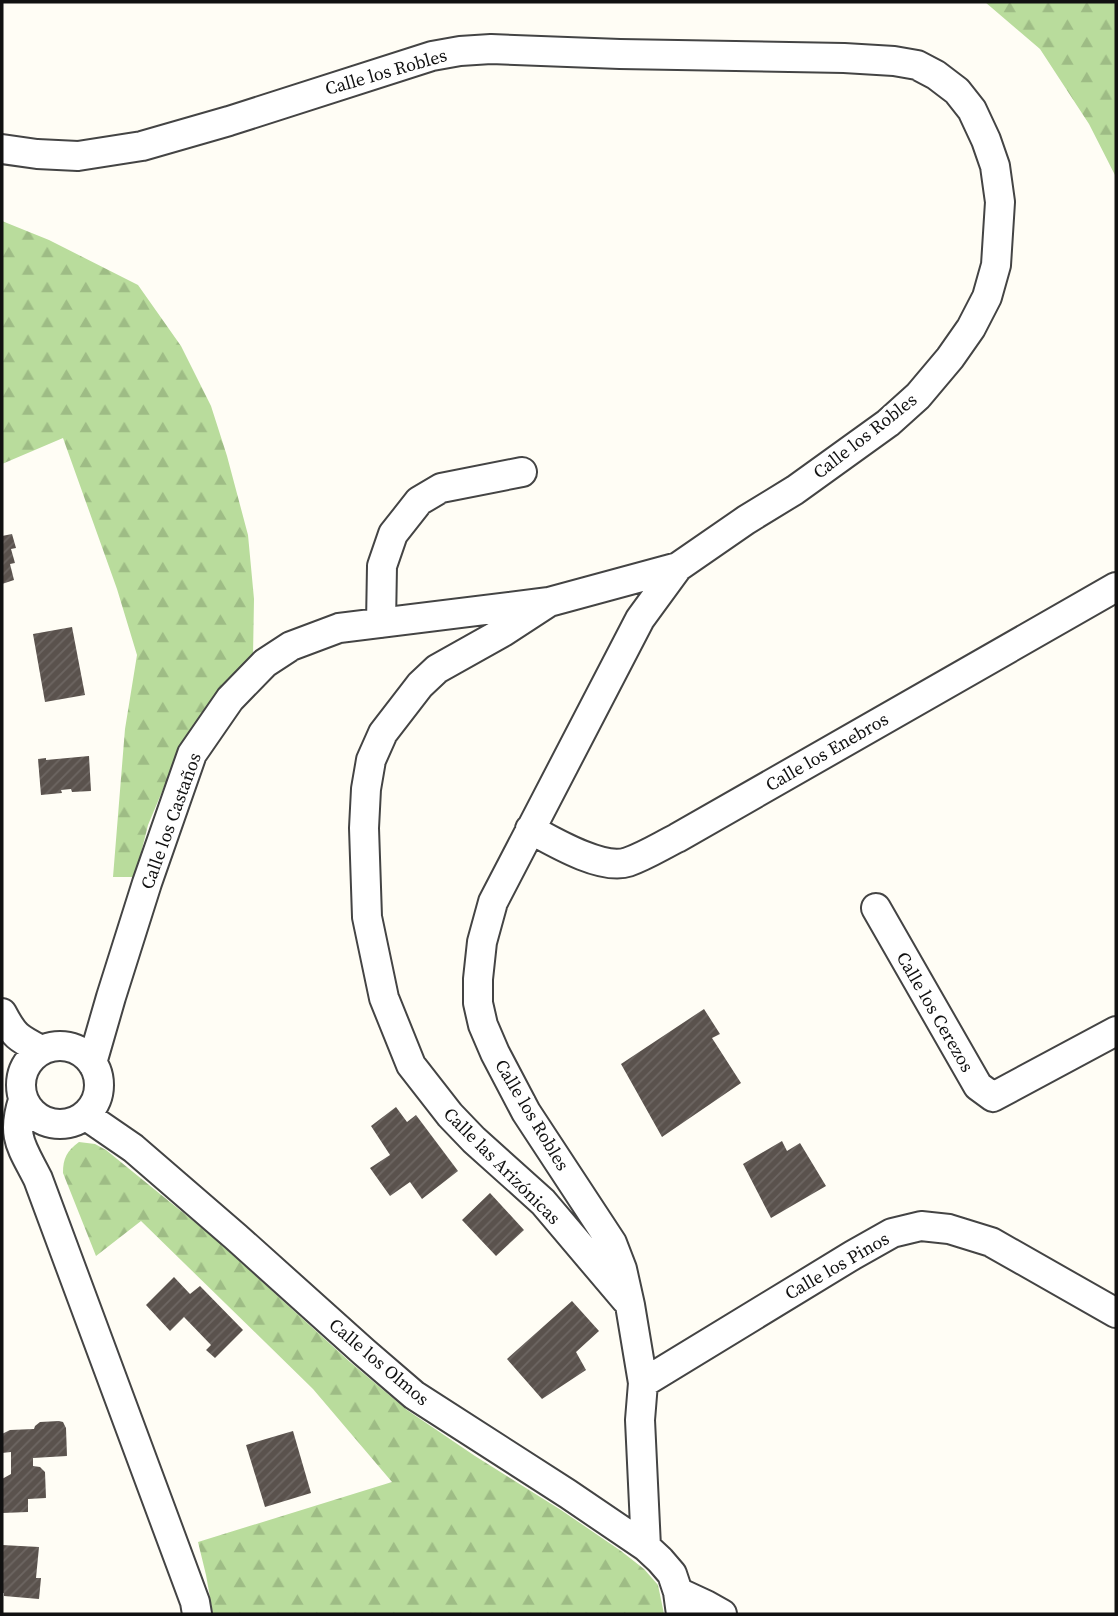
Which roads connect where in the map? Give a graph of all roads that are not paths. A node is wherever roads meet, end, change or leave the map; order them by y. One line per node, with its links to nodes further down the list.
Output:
1 (2, 149): 3 (street, Calle los Robles)
2 (522, 472): 6 (street)
3 (678, 567): 5 (street, Calle los Castaños); 7 (street, Calle los Robles)
4 (1116, 587): 7 (street, Calle los Enebros)
5 (549, 602): 6 (street, Calle los Castaños); 17 (street, Calle las Arizónicas)
6 (381, 623): 12 (street, Calle los Castaños)
7 (530, 829): 17 (street, Calle los Robles)
8 (876, 908): 10 (street, Calle los Cerezos)
9 (2, 1013): 11 (street)
10 (1116, 1031)
11 (41, 1050): 12 (street); 13 (street)
12 (88, 1063): 14 (street); 15 (street, Calle los Olmos)
13 (12, 1082): 14 (street); 16 (street)
14 (73, 1120): 15 (street, Calle los Olmos); 16 (street)
15 (134, 1148): 20 (street, Calle los Olmos)
16 (38, 1179): 22 (street)
17 (630, 1305): 19 (street, Calle los Robles)
18 (1116, 1313): 19 (street, Calle los Pinos)
19 (643, 1383): 20 (street, Calle los Robles)
20 (646, 1547): 21 (street, Calle los Olmos)
21 (679, 1603): 23 (street)
22 (197, 1614)
23 (722, 1614)

